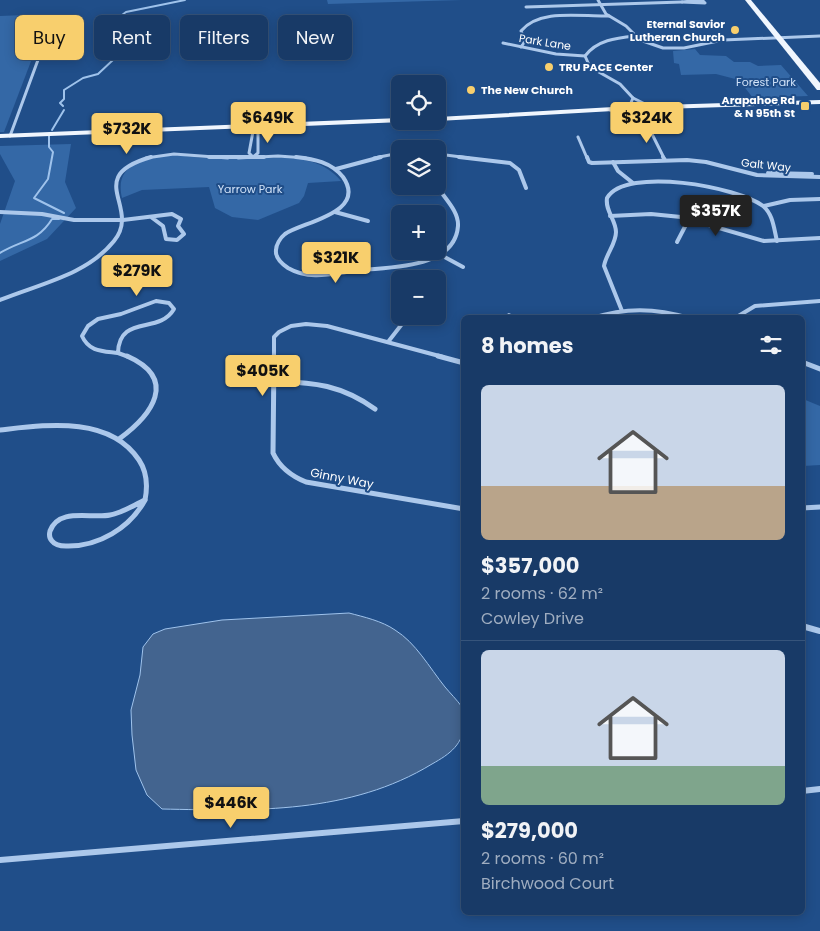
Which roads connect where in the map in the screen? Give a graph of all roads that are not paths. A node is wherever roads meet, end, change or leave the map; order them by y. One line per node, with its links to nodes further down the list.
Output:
1 (598, 0): 4 (street)
2 (748, 0): 9 (main road)
3 (682, 2): 3 (street); 4 (street)
4 (600, 4): 5 (street); 6 (street)
5 (526, 7)
6 (610, 16): 7 (street); 11 (street)
7 (635, 36): 9 (street); 12 (street)
8 (820, 36): 9 (street)
9 (778, 38): 14 (main road)
10 (503, 43): 11 (street, Park Lane)
11 (521, 47): 12 (street, Park Lane)
12 (585, 56): 15 (street)
13 (38, 60): 26 (street)
14 (820, 88)
15 (634, 98): 17 (street); 19 (street)
16 (820, 102): 18 (main road)
17 (637, 105): 18 (main road); 19 (main road); 20 (street)
18 (676, 107): 23 (street)
19 (604, 109): 20 (street); 21 (main road)
20 (640, 116): 23 (street)
21 (446, 119)
22 (391, 120): 24 (main road)
23 (645, 120): 31 (street)
24 (254, 126): 26 (main road); 30 (street); 30 (street)
25 (0, 136): 26 (main road)
26 (10, 136)
27 (578, 138): 32 (street, Galt Way)
28 (391, 155): 33 (street)
29 (446, 155): 36 (street)
30 (253, 157): 33 (street); 45 (street)
31 (665, 160): 32 (street, Galt Way); 34 (street, Galt Way)
32 (616, 162): 35 (street)
33 (336, 169): 41 (street)
34 (820, 176)
35 (633, 183): 39 (street); 42 (street)
36 (526, 188)
37 (443, 195): 50 (street)
38 (820, 199): 39 (street)
39 (764, 206): 48 (street)
40 (0, 212): 45 (street)
41 (336, 212): 46 (street); 52 (street)
42 (610, 216): 44 (street); 56 (street)
43 (151, 217): 43 (street); 45 (street)
44 (689, 219): 48 (street); 49 (street)
45 (123, 220): 54 (street)
46 (368, 221)
47 (820, 238): 48 (street)
48 (777, 241)
49 (677, 242)
50 (446, 248)
51 (446, 258): 53 (street)
52 (425, 260)
53 (463, 267)
54 (0, 300)
55 (820, 301): 59 (street)
56 (622, 311): 57 (street); 58 (street)
57 (605, 315)
58 (677, 315)
59 (739, 315)
60 (401, 325): 61 (street)
61 (388, 342): 63 (street, Ginny Way); 66 (street, Ginny Way)
62 (118, 353): 62 (street); 69 (street)
63 (461, 363)
64 (805, 363): 65 (street)
65 (820, 369)
66 (274, 382): 67 (street); 72 (street, Ginny Way)
67 (374, 409)
68 (0, 430): 69 (street)
69 (119, 439): 70 (street)
70 (146, 499): 70 (street)
71 (820, 507): 73 (street)
72 (461, 508)
73 (805, 508)
74 (805, 627): 75 (street)
75 (820, 631)
76 (820, 790): 77 (street)
77 (805, 791)
78 (461, 821): 79 (street)
79 (0, 860)

